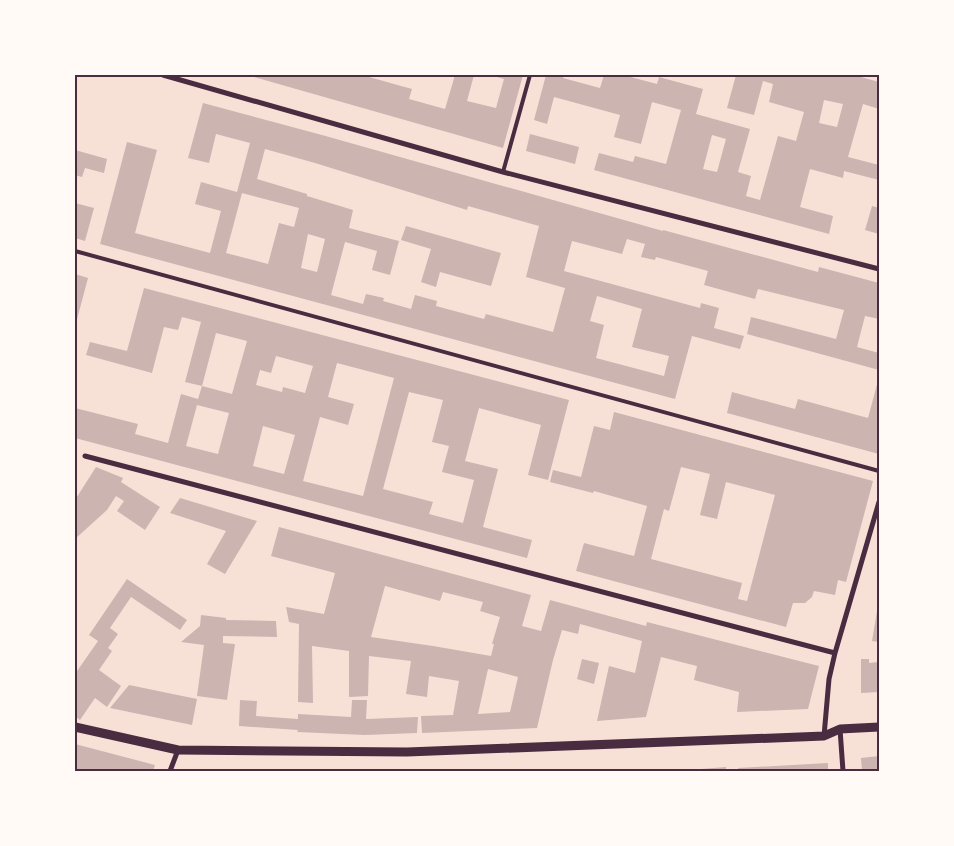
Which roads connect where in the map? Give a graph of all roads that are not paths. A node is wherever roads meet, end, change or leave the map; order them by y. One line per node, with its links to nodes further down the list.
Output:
1 (163, 75): 3 (street)
2 (530, 75): 3 (lane)
3 (503, 172): 5 (street)
4 (75, 251): 7 (lane)
5 (879, 269)
6 (85, 456): 9 (street)
7 (879, 471)
8 (879, 502): 9 (street)
9 (835, 653): 13 (street)
10 (75, 726): 14 (street)
11 (879, 727): 12 (street)
12 (840, 729): 13 (street); 16 (street)
13 (824, 736): 14 (street)
14 (178, 750): 15 (street)
15 (170, 771)
16 (843, 771)

